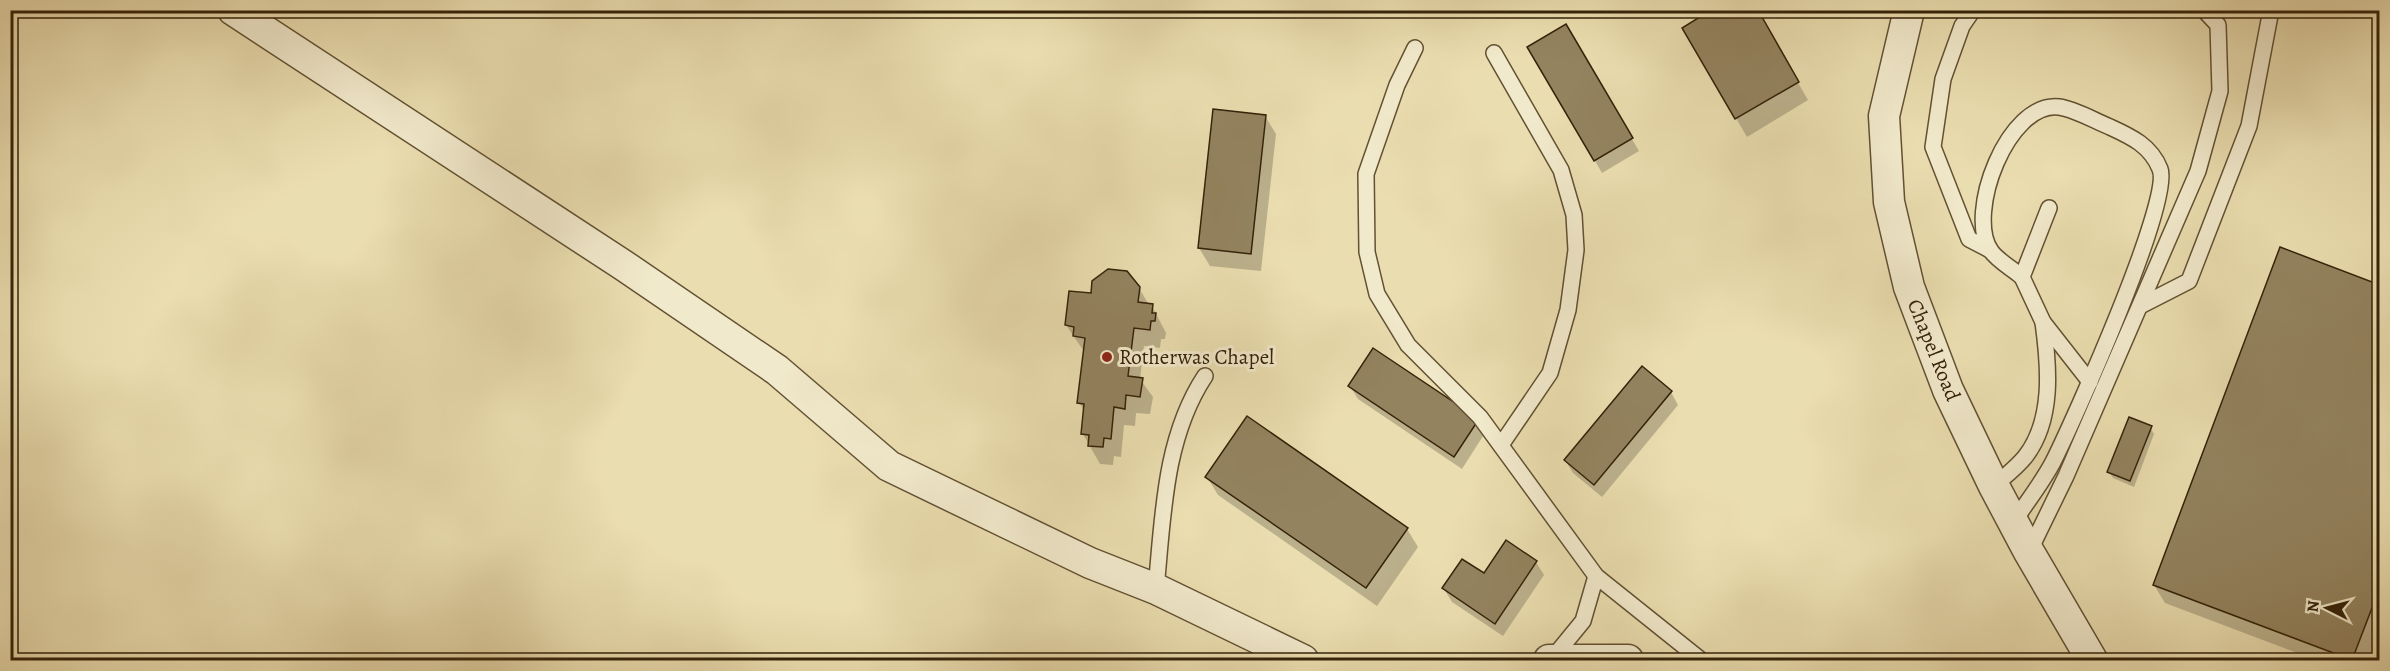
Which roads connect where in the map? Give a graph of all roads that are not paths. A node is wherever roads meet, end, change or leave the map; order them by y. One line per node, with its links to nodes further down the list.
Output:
1 (233, 10): 20 (street)
2 (1909, 10): 16 (street, Chapel Road)
3 (1972, 10): 9 (lane)
4 (2204, 10): 11 (lane)
5 (2271, 10): 11 (lane)
6 (1416, 48): 15 (lane)
7 (1494, 53): 15 (lane)
8 (2049, 208): 10 (lane)
9 (1990, 250): 10 (lane); 14 (lane)
10 (2022, 277): 12 (lane)
11 (2142, 305): 18 (lane)
12 (2043, 322): 14 (lane); 16 (lane)
13 (1204, 376): 20 (lane)
14 (2090, 382): 17 (lane)
15 (1501, 445): 19 (lane)
16 (1994, 486): 17 (street, Chapel Road)
17 (2013, 523): 18 (street, Chapel Road)
18 (2029, 552): 25 (street, Chapel Road)
19 (1596, 576): 22 (lane); 24 (lane)
20 (1156, 589): 21 (street)
21 (1303, 660)
22 (1550, 660): 23 (street)
23 (1628, 660)
24 (1701, 660)
25 (2092, 660)

